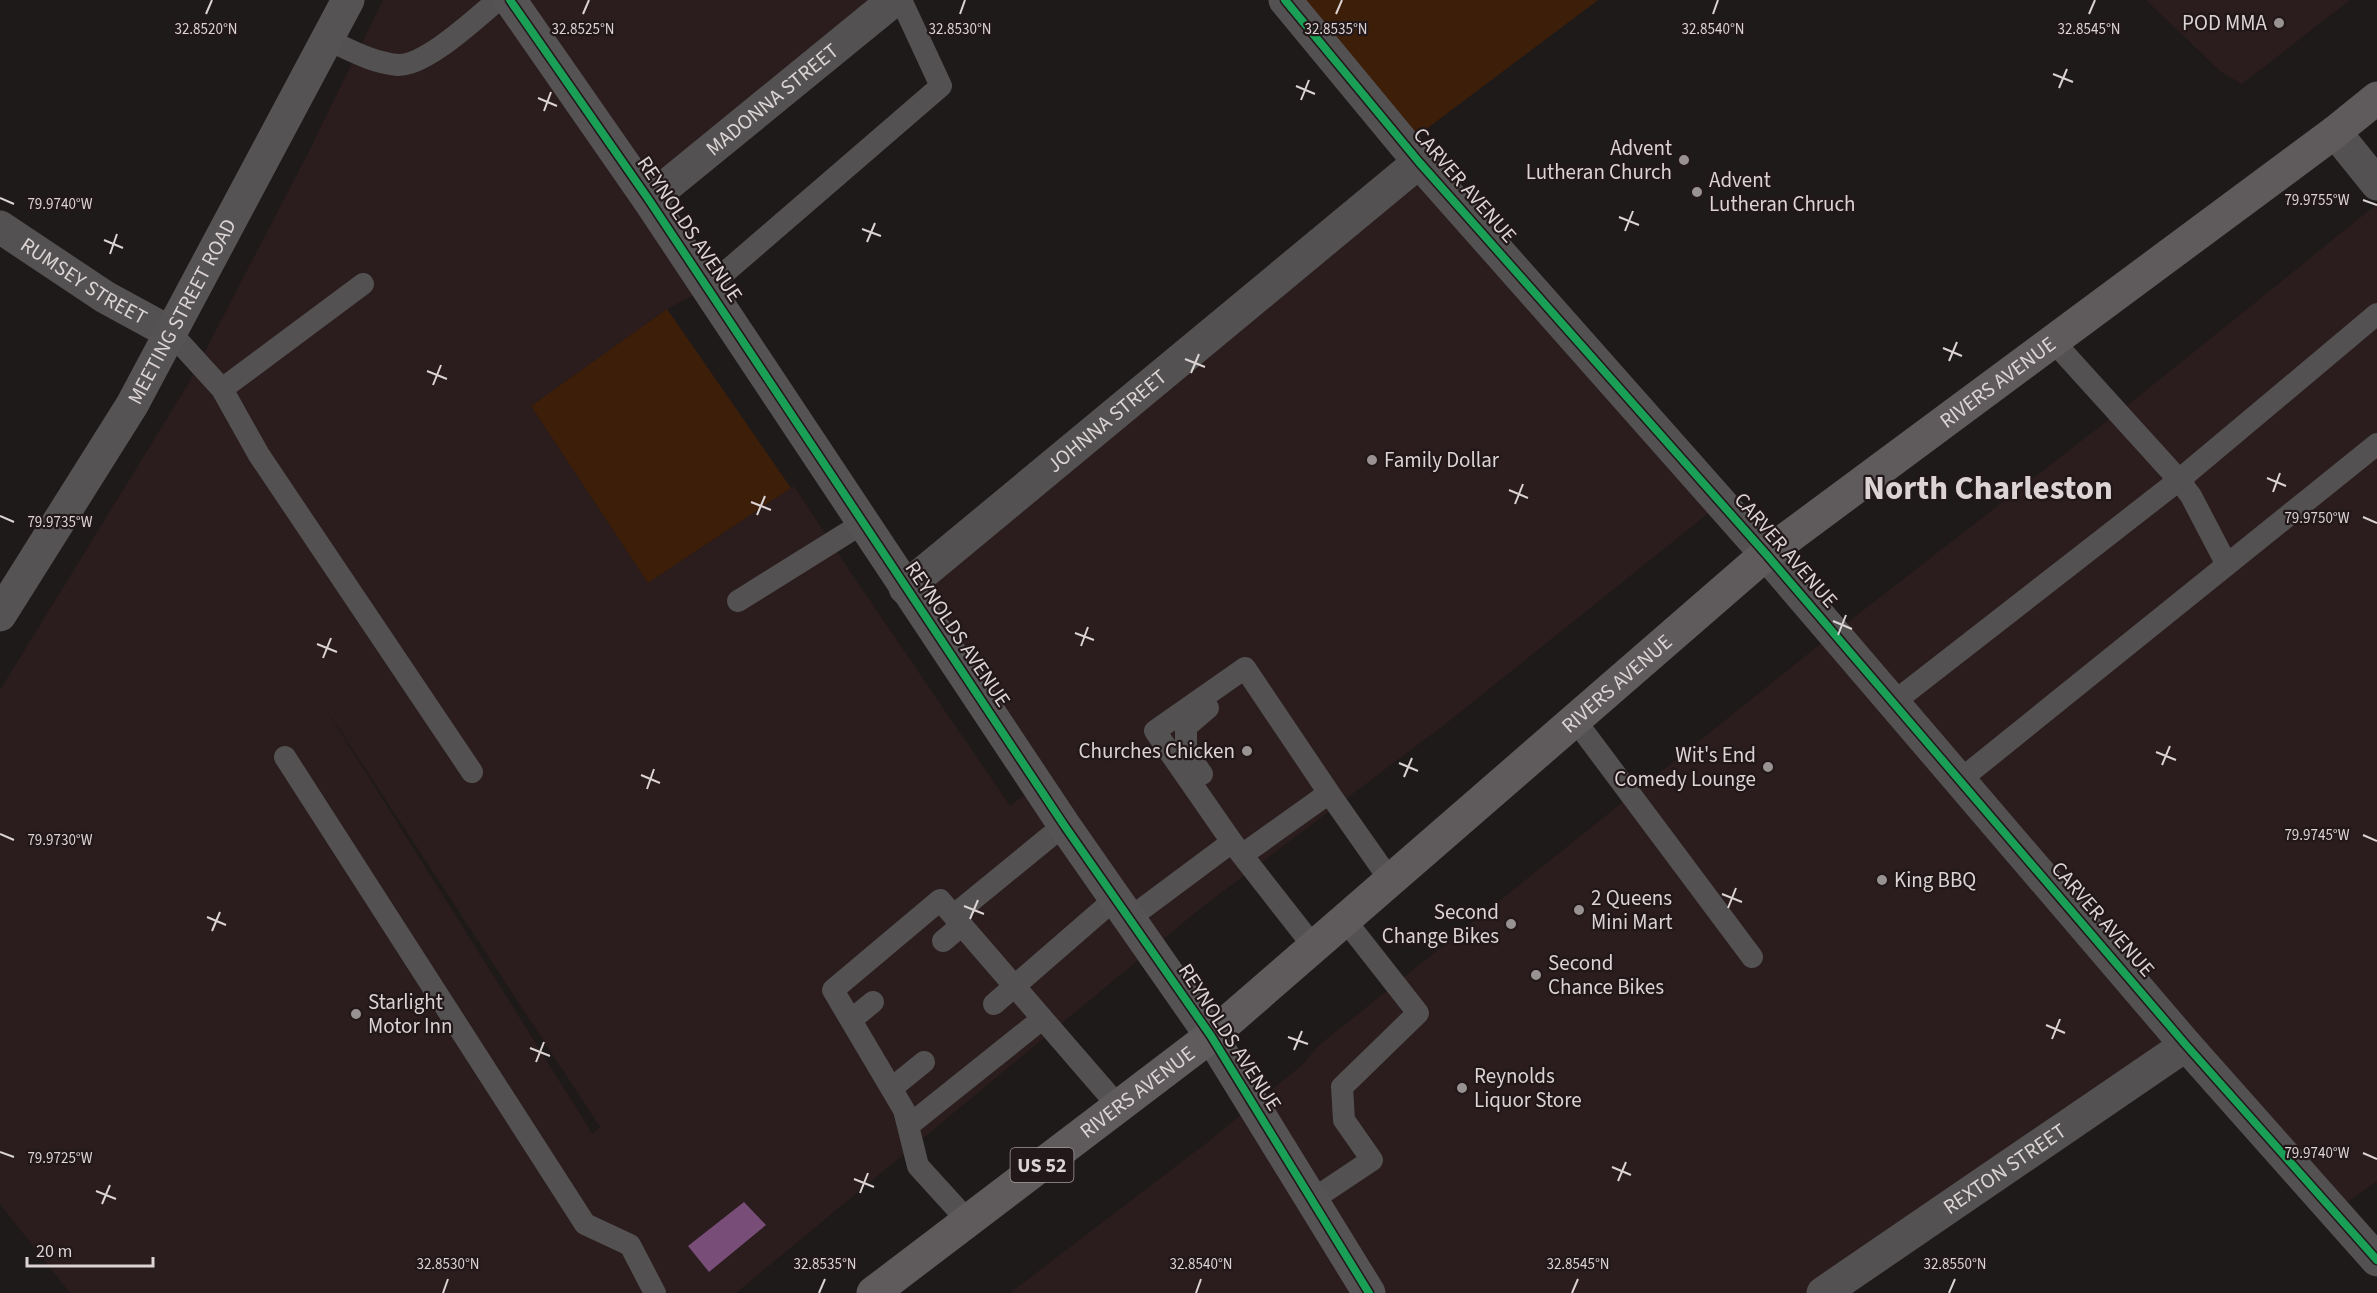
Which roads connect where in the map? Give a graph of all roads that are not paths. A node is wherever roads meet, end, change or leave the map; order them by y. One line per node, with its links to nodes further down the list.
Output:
1 (348, 0): 7 (street, MEETING STREET ROAD)
2 (498, 0): 7 (lane)
3 (510, 0): 12 (street, REYNOLDS AVENUE)
4 (894, 0): 12 (street, MADONNA STREET)
5 (901, 0): 15 (lane)
6 (1285, 0): 10 (street, CARVER AVENUE)
7 (328, 40): 17 (street, MEETING STREET ROAD)
8 (2377, 98): 9 (main road, RIVERS AVENUE / US 52)
9 (2335, 132): 11 (street); 18 (main road, RIVERS AVENUE / US 52)
10 (1419, 162): 23 (street, CARVER AVENUE); 25 (street, JOHNNA STREET)
11 (2377, 184)
12 (649, 200): 15 (street, REYNOLDS AVENUE)
13 (0, 227): 17 (street, RUMSEY STREET)
14 (363, 284): 19 (lane)
15 (707, 288): 22 (street, REYNOLDS AVENUE)
16 (2377, 314): 21 (lane)
17 (171, 333): 19 (lane); 27 (street, MEETING STREET ROAD)
18 (2054, 341): 21 (lane); 23 (main road, RIVERS AVENUE / US 52)
19 (222, 388): 32 (lane)
20 (2377, 444): 24 (lane)
21 (2179, 480): 24 (lane); 29 (lane)
22 (863, 523): 25 (street, REYNOLDS AVENUE); 26 (lane)
23 (1767, 554): 29 (street, CARVER AVENUE); 30 (main road, RIVERS AVENUE / US 52)
24 (2227, 565): 33 (lane)
25 (906, 588): 35 (street, REYNOLDS AVENUE)
26 (738, 601)
27 (0, 615)
28 (1225, 682): 34 (lane); 36 (lane); 36 (lane)
29 (1894, 702): 33 (street, CARVER AVENUE)
30 (1575, 720): 37 (main road, RIVERS AVENUE / US 52); 43 (lane)
31 (285, 757): 59 (lane)
32 (472, 772)
33 (1960, 780): 50 (street, CARVER AVENUE)
34 (1329, 793): 36 (lane); 37 (lane)
35 (1064, 825): 38 (street, REYNOLDS AVENUE); 39 (lane)
36 (1233, 842): 38 (lane); 42 (lane)
37 (1390, 880): 40 (main road, RIVERS AVENUE / US 52)
38 (1123, 908): 44 (lane); 49 (street, REYNOLDS AVENUE)
39 (958, 920): 41 (lane); 44 (lane); 48 (lane)
40 (1345, 920): 42 (main road, RIVERS AVENUE / US 52); 55 (lane)
41 (943, 941)
42 (1314, 947): 49 (main road, RIVERS AVENUE / US 52)
43 (1752, 957)
44 (1014, 987): 46 (lane); 47 (lane)
45 (873, 1002): 48 (lane)
46 (994, 1004)
47 (1042, 1019): 53 (lane); 54 (lane)
48 (851, 1020): 52 (lane)
49 (1211, 1036): 53 (main road, RIVERS AVENUE / US 52); 55 (street, REYNOLDS AVENUE)
50 (2186, 1045): 57 (street, CARVER AVENUE); 61 (street, REXTON STREET)
51 (924, 1062): 52 (lane)
52 (892, 1088): 54 (lane)
53 (1119, 1107): 56 (main road, RIVERS AVENUE / US 52)
54 (908, 1126): 56 (lane)
55 (1312, 1200): 58 (street, REYNOLDS AVENUE)
56 (968, 1221): 60 (main road, RIVERS AVENUE / US 52)
57 (2377, 1260)
58 (1368, 1292)
59 (655, 1293)
60 (873, 1293)
61 (1823, 1293)

